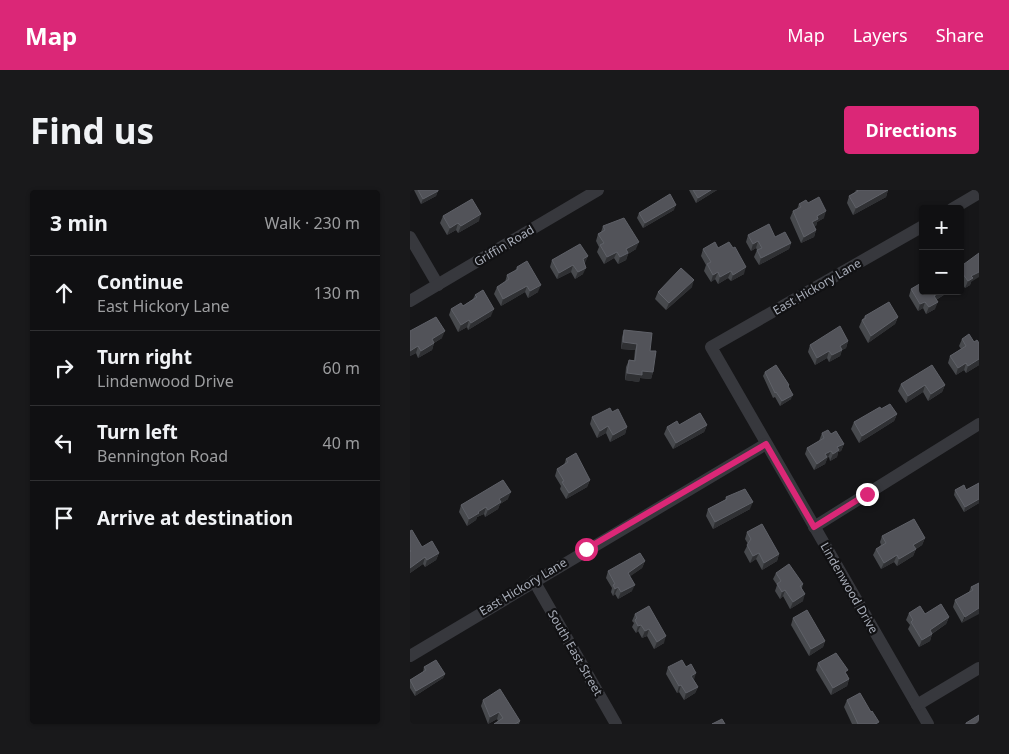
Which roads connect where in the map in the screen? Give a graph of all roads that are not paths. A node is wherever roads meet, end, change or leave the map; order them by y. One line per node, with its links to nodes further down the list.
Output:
1 (598, 190): 6 (street, Griffin Road)
2 (979, 193): 3 (street)
3 (959, 205)
4 (919, 228): 8 (street, East Hickory Lane)
5 (410, 237): 6 (street)
6 (438, 285): 7 (street, Griffin Road)
7 (410, 301)
8 (711, 347): 10 (street, Lindenwood Drive)
9 (979, 424): 11 (street)
10 (766, 444): 11 (street, Lindenwood Drive); 12 (street, East Hickory Lane)
11 (814, 527): 15 (street, Lindenwood Drive)
12 (534, 581): 13 (street, East Hickory Lane); 16 (street, South East Street)
13 (410, 656)
14 (979, 668): 15 (street)
15 (917, 705): 17 (street, Lindenwood Drive)
16 (616, 724)
17 (928, 724)

